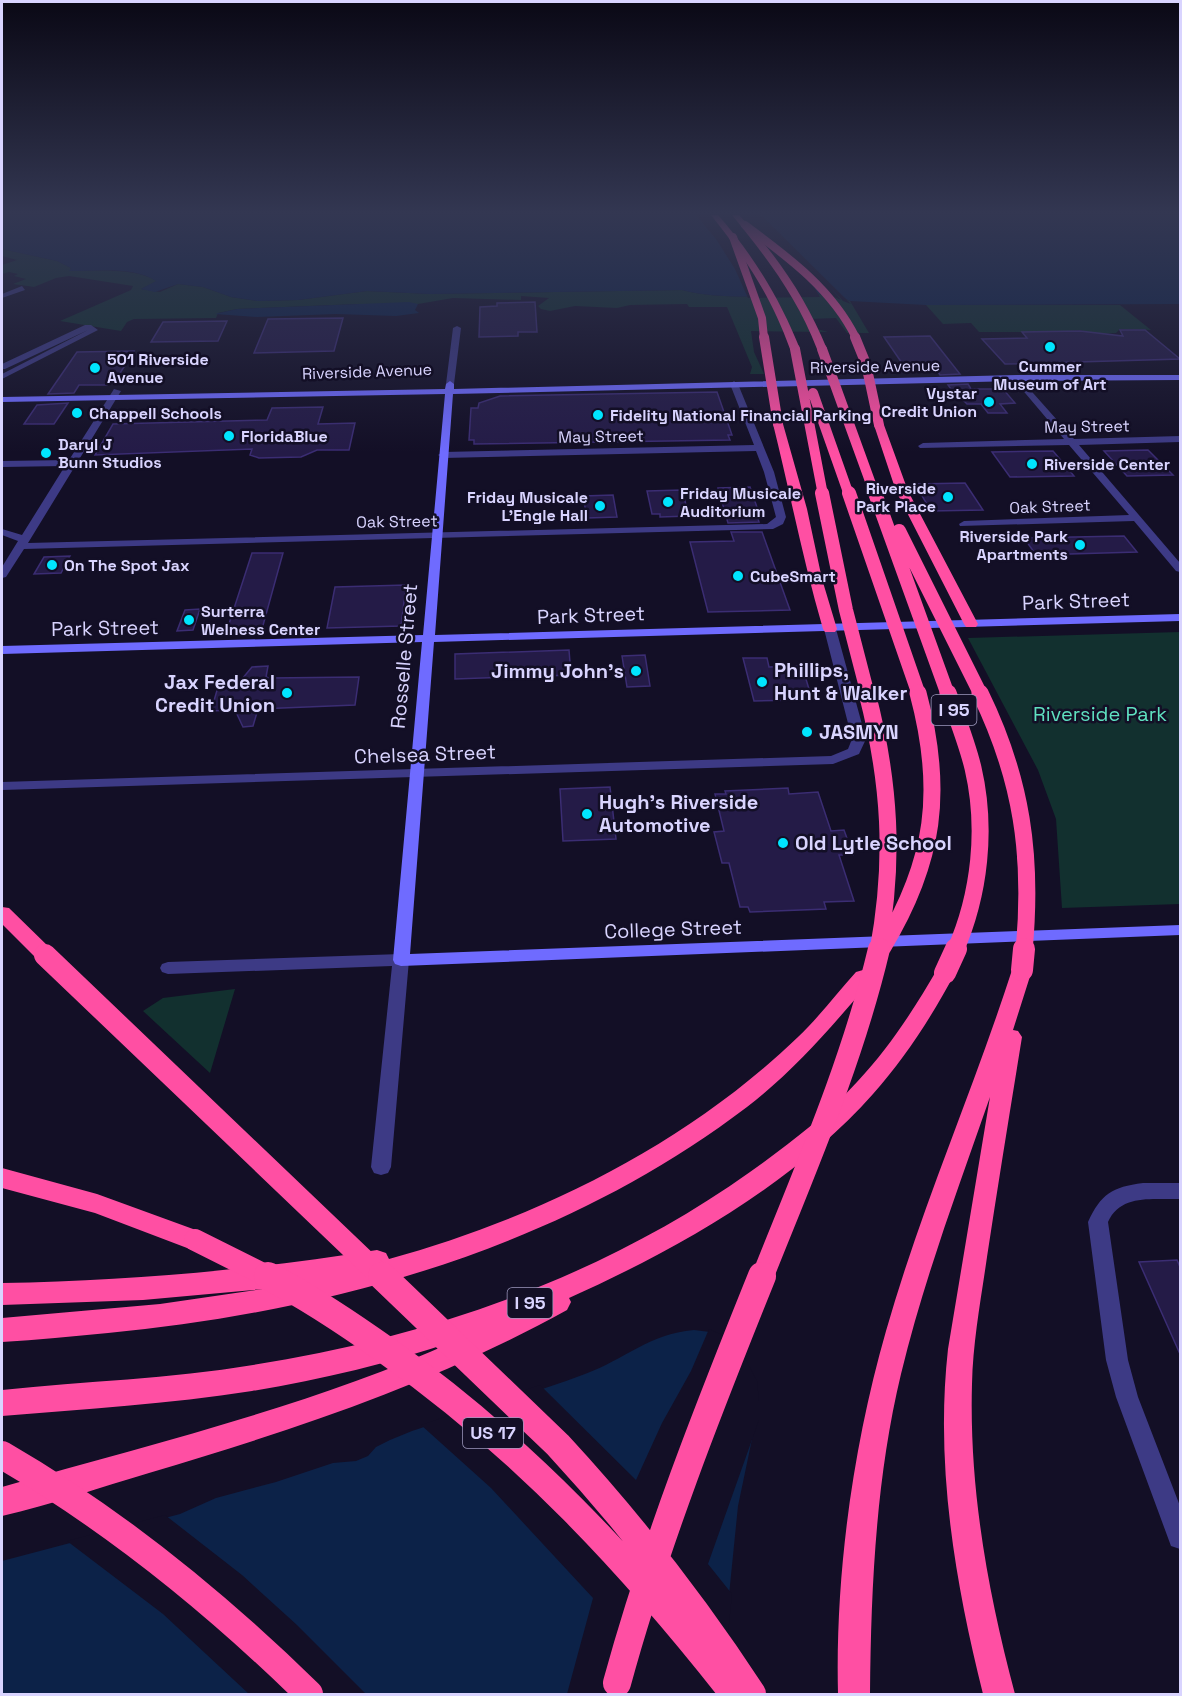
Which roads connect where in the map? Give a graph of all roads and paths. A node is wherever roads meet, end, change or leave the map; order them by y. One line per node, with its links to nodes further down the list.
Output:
1 (754, 294): 35 (highway, bridge)
2 (773, 294): 6 (highway, I 95, bridge)
3 (797, 294): 22 (highway, I 95, bridge)
4 (826, 294): 34 (highway, bridge)
5 (457, 328): 13 (street, Rosselle Street)
6 (795, 349): 48 (highway, I 95, bridge); 56 (highway, bridge)
7 (2, 367): 9 (street)
8 (1180, 376): 10 (main road, Riverside Avenue)
9 (2, 377)
10 (1017, 378): 11 (main road, Riverside Avenue); 19 (street)
11 (734, 384): 13 (main road, Riverside Avenue); 21 (street)
12 (301, 387): 13 (main road, Riverside Avenue); 15 (main road, Riverside Avenue); 16 (main road)
13 (449, 388): 16 (main road, Riverside Avenue); 23 (main road, Rosselle Street)
14 (2, 392): 15 (main road, Riverside Avenue)
15 (115, 395): 16 (main road, Riverside Avenue); 17 (main road, Riverside Avenue); 25 (street)
16 (270, 395)
17 (2, 399)
18 (1180, 439): 19 (street, May Street)
19 (1071, 441): 20 (street, May Street); 26 (street)
20 (923, 446)
21 (759, 448): 23 (street, May Street); 29 (street, Oak Street)
22 (860, 453): 44 (highway, bridge); 49 (highway, I 95, bridge)
23 (443, 455): 29 (main road, Rosselle Street)
24 (2, 464): 25 (street)
25 (71, 464): 30 (street)
26 (1137, 518): 27 (street, Oak Street); 31 (street)
27 (964, 524)
28 (2, 532): 30 (street)
29 (437, 535): 30 (street, Oak Street); 36 (main road, Rosselle Street)
30 (23, 543): 32 (street)
31 (1180, 569)
32 (2, 575)
33 (1180, 618): 34 (main road, Park Street)
34 (971, 624): 35 (main road, Park Street)
35 (830, 629): 36 (main road, Park Street); 38 (street, Chelsea Street)
36 (428, 639): 37 (main road, Park Street); 38 (main road, Rosselle Street)
37 (2, 650)
38 (416, 774): 39 (street, Chelsea Street); 42 (main road, Rosselle Street)
39 (2, 786)
40 (2, 913): 59 (highway, bridge)
41 (1180, 930): 42 (main road, College Street)
42 (401, 960): 43 (street, College Street); 45 (street, Rosselle Street)
43 (168, 968)
44 (1022, 970): 60 (highway); 61 (highway)
45 (381, 1167)
46 (2, 1178): 58 (highway, US 17, bridge)
47 (1180, 1191): 55 (street)
48 (482, 1239): 50 (highway); 51 (highway, I 95)
49 (656, 1245): 52 (highway, I 95); 54 (highway)
50 (2, 1294)
51 (2, 1330)
52 (2, 1403)
53 (2, 1455): 57 (highway, bridge)
54 (2, 1502)
55 (1180, 1537)
56 (615, 1691)
57 (309, 1695)
58 (734, 1695)
59 (752, 1695)
60 (854, 1695)
61 (999, 1695)

